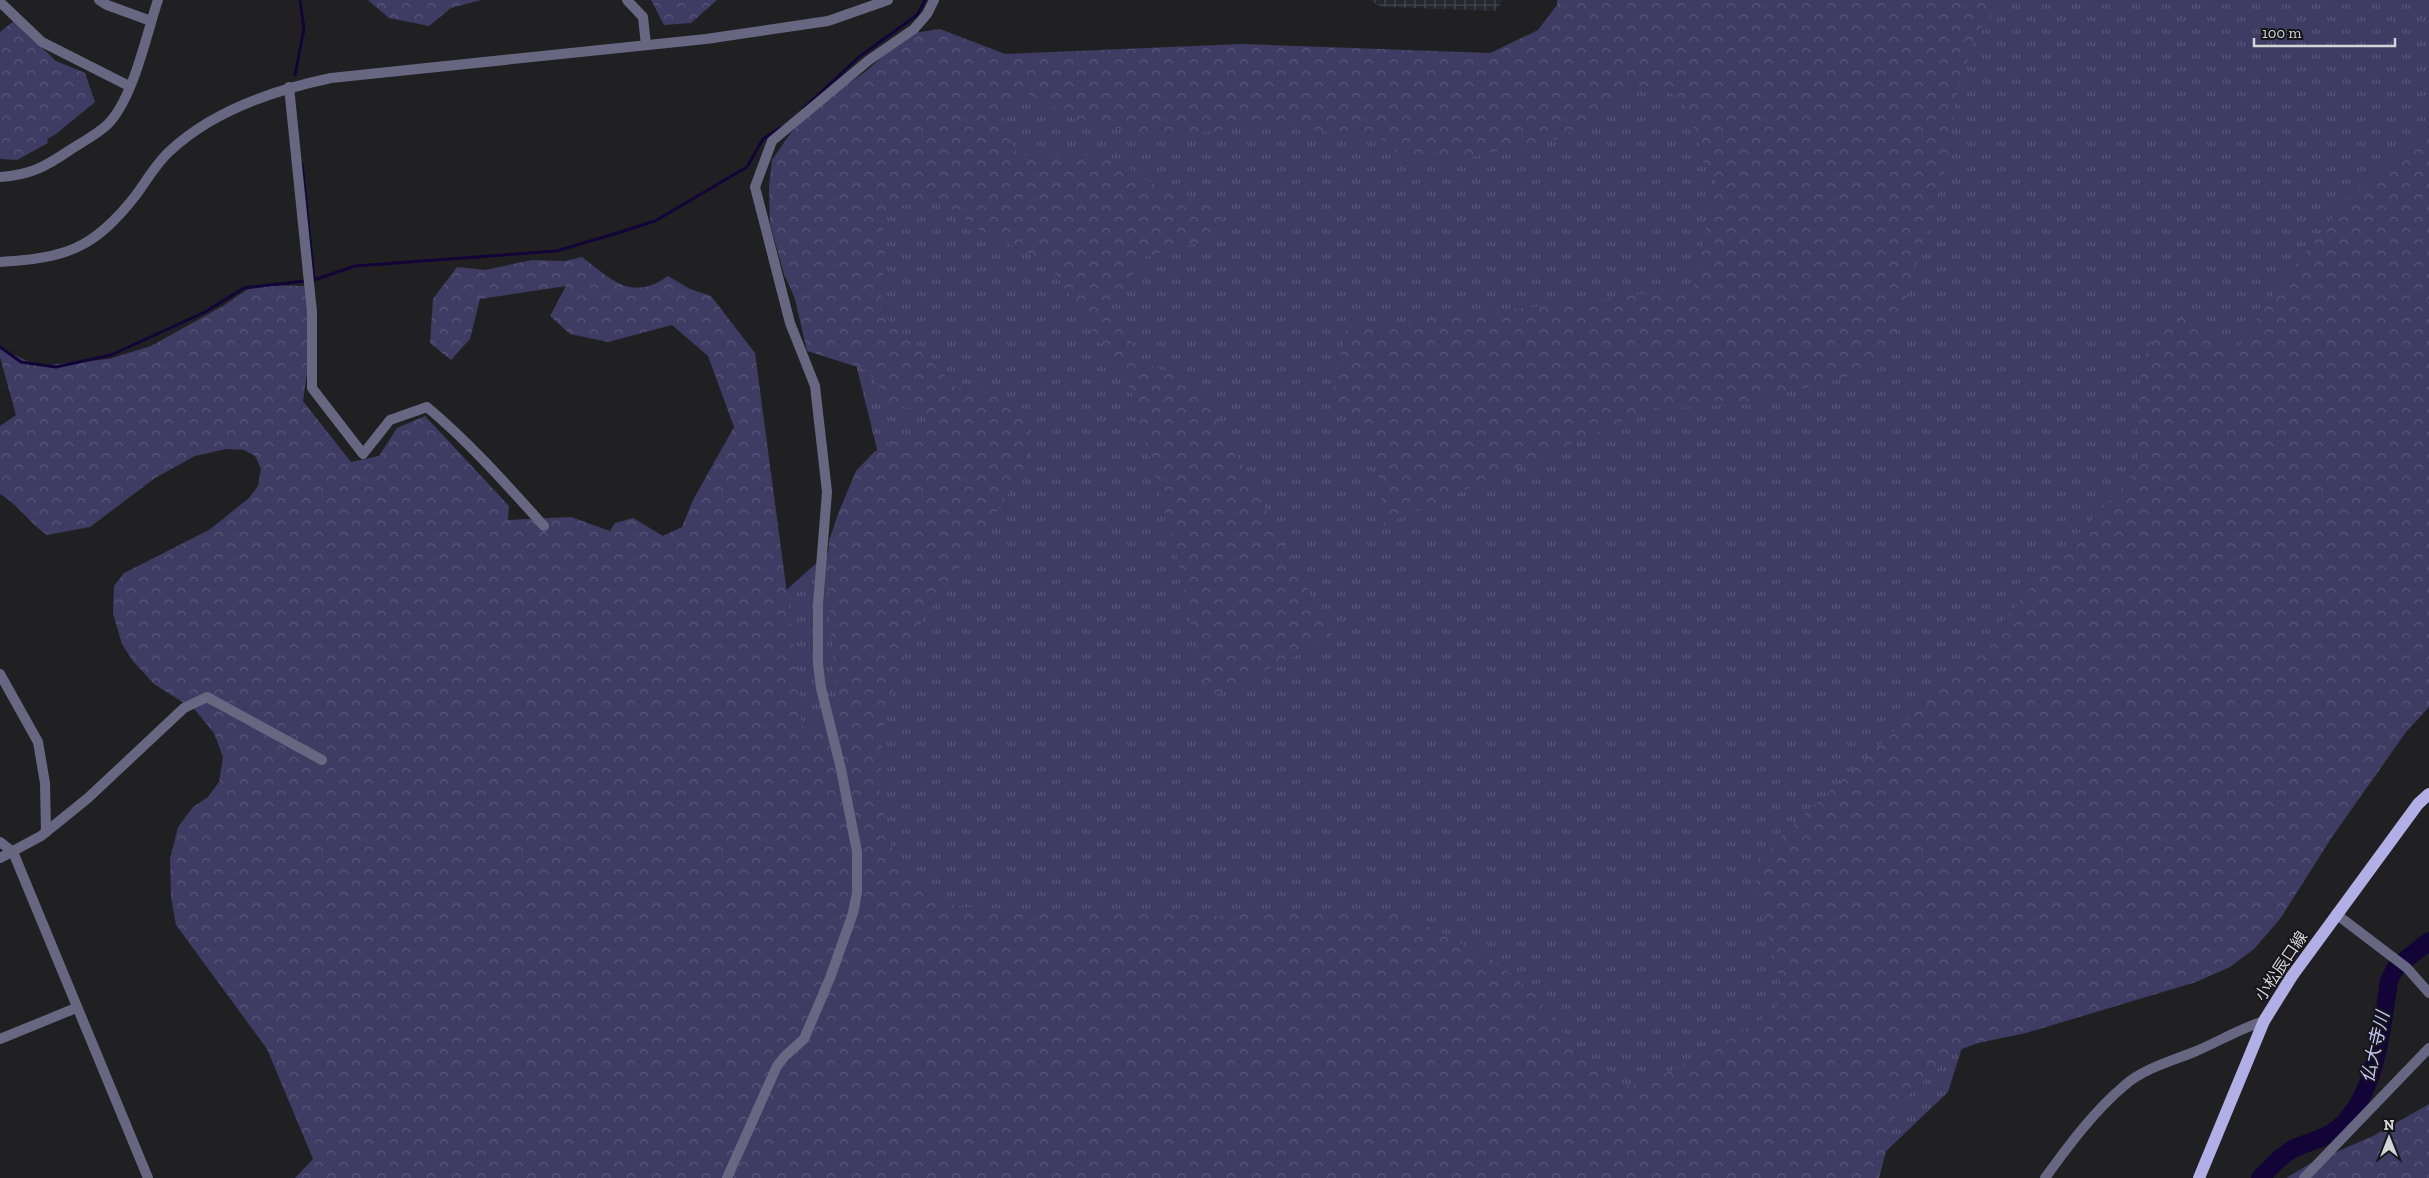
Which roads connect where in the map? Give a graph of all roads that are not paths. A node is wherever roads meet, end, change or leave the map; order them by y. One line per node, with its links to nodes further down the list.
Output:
1 (99, 0): 7 (street)
2 (158, 0): 7 (street)
3 (627, 0): 8 (street)
4 (888, 0): 8 (street)
5 (934, 0): 28 (street)
6 (1, 6): 9 (street)
7 (150, 21): 9 (street)
8 (646, 45): 10 (street)
9 (129, 86): 11 (street)
10 (289, 87): 12 (street); 13 (street)
11 (0, 177)
12 (0, 262)
13 (544, 526)
14 (0, 674): 17 (street)
15 (322, 760): 17 (street)
16 (2429, 794): 21 (main road, 小松辰口線)
17 (46, 832): 19 (street)
18 (0, 842): 19 (street)
19 (13, 852): 20 (street); 23 (street)
20 (0, 858)
21 (2336, 914): 22 (street); 24 (main road, 小松辰口線)
22 (2429, 993)
23 (76, 1008): 25 (street); 27 (street)
24 (2264, 1021): 29 (street); 30 (main road, 小松辰口線)
25 (0, 1039)
26 (2429, 1048): 31 (street)
27 (148, 1178)
28 (727, 1178)
29 (2045, 1178)
30 (2199, 1178)
31 (2304, 1178)

